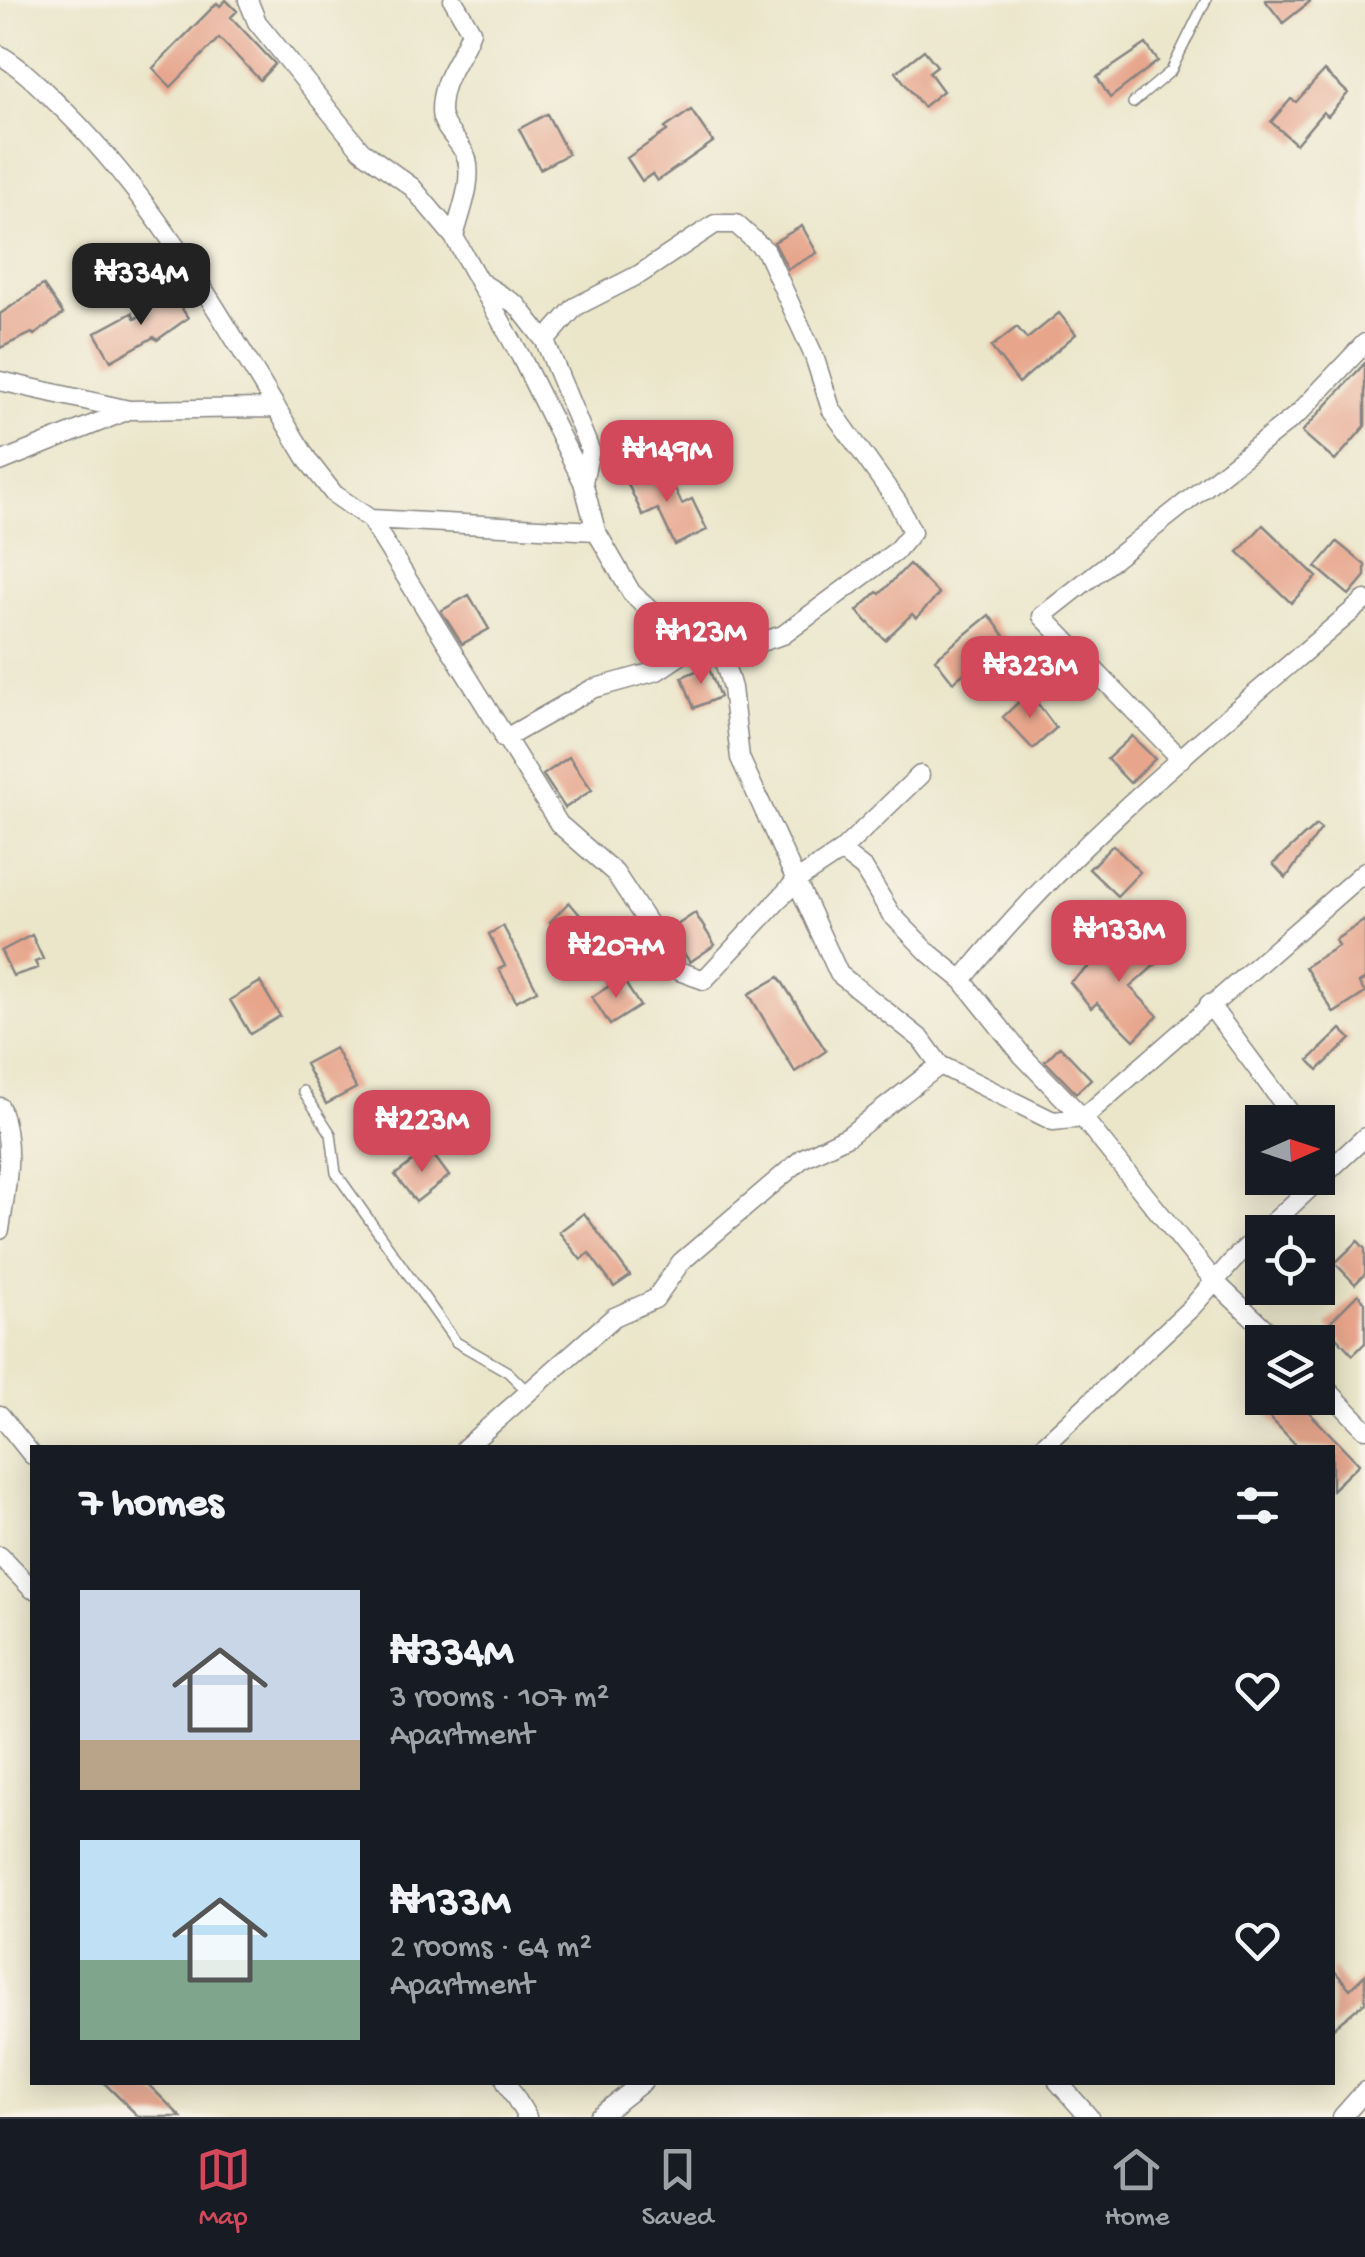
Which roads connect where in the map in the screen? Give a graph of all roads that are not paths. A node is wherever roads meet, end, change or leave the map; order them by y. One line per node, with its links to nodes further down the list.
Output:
1 (248, 0): 6 (street)
2 (453, 0): 6 (street)
3 (1206, 0): 5 (lane)
4 (0, 56): 11 (street)
5 (1133, 103)
6 (454, 237): 7 (street)
7 (476, 278): 8 (street); 14 (street)
8 (545, 341): 14 (street); 19 (street)
9 (1365, 343): 21 (street)
10 (0, 381): 12 (street)
11 (276, 408): 12 (street); 15 (street)
12 (129, 410): 13 (street)
13 (0, 462)
14 (584, 482): 16 (street)
15 (370, 519): 16 (street); 20 (street)
16 (596, 531): 18 (street)
17 (1365, 600): 21 (street)
18 (696, 645): 19 (street); 20 (street)
19 (722, 654): 25 (street)
20 (504, 739): 25 (street)
21 (1181, 759): 26 (street)
22 (920, 775): 23 (street)
23 (841, 851): 25 (street); 26 (street)
24 (1365, 871): 27 (street)
25 (796, 881): 28 (street)
26 (962, 980): 32 (street)
27 (1209, 1004): 30 (street); 32 (street)
28 (940, 1065): 32 (street); 39 (street)
29 (303, 1091): 39 (lane)
30 (1284, 1105)
31 (0, 1107): 36 (street)
32 (1083, 1118): 37 (street)
33 (1365, 1137): 34 (street)
34 (1335, 1162)
35 (1301, 1195): 37 (street)
36 (0, 1230)
37 (1215, 1282): 38 (street); 44 (street)
38 (1261, 1325)
39 (528, 1392): 43 (street)
40 (1335, 1398): 42 (street)
41 (0, 1415): 45 (street)
42 (1365, 1429)
43 (467, 1445)
44 (1044, 1445)
45 (30, 1452)
46 (0, 1556): 47 (street)
47 (30, 1587)
48 (508, 2085): 52 (street)
49 (639, 2085): 53 (street)
50 (1061, 2085): 54 (street)
51 (1365, 2091): 55 (street)
52 (527, 2117)
53 (598, 2117)
54 (1089, 2117)
55 (1342, 2117)

